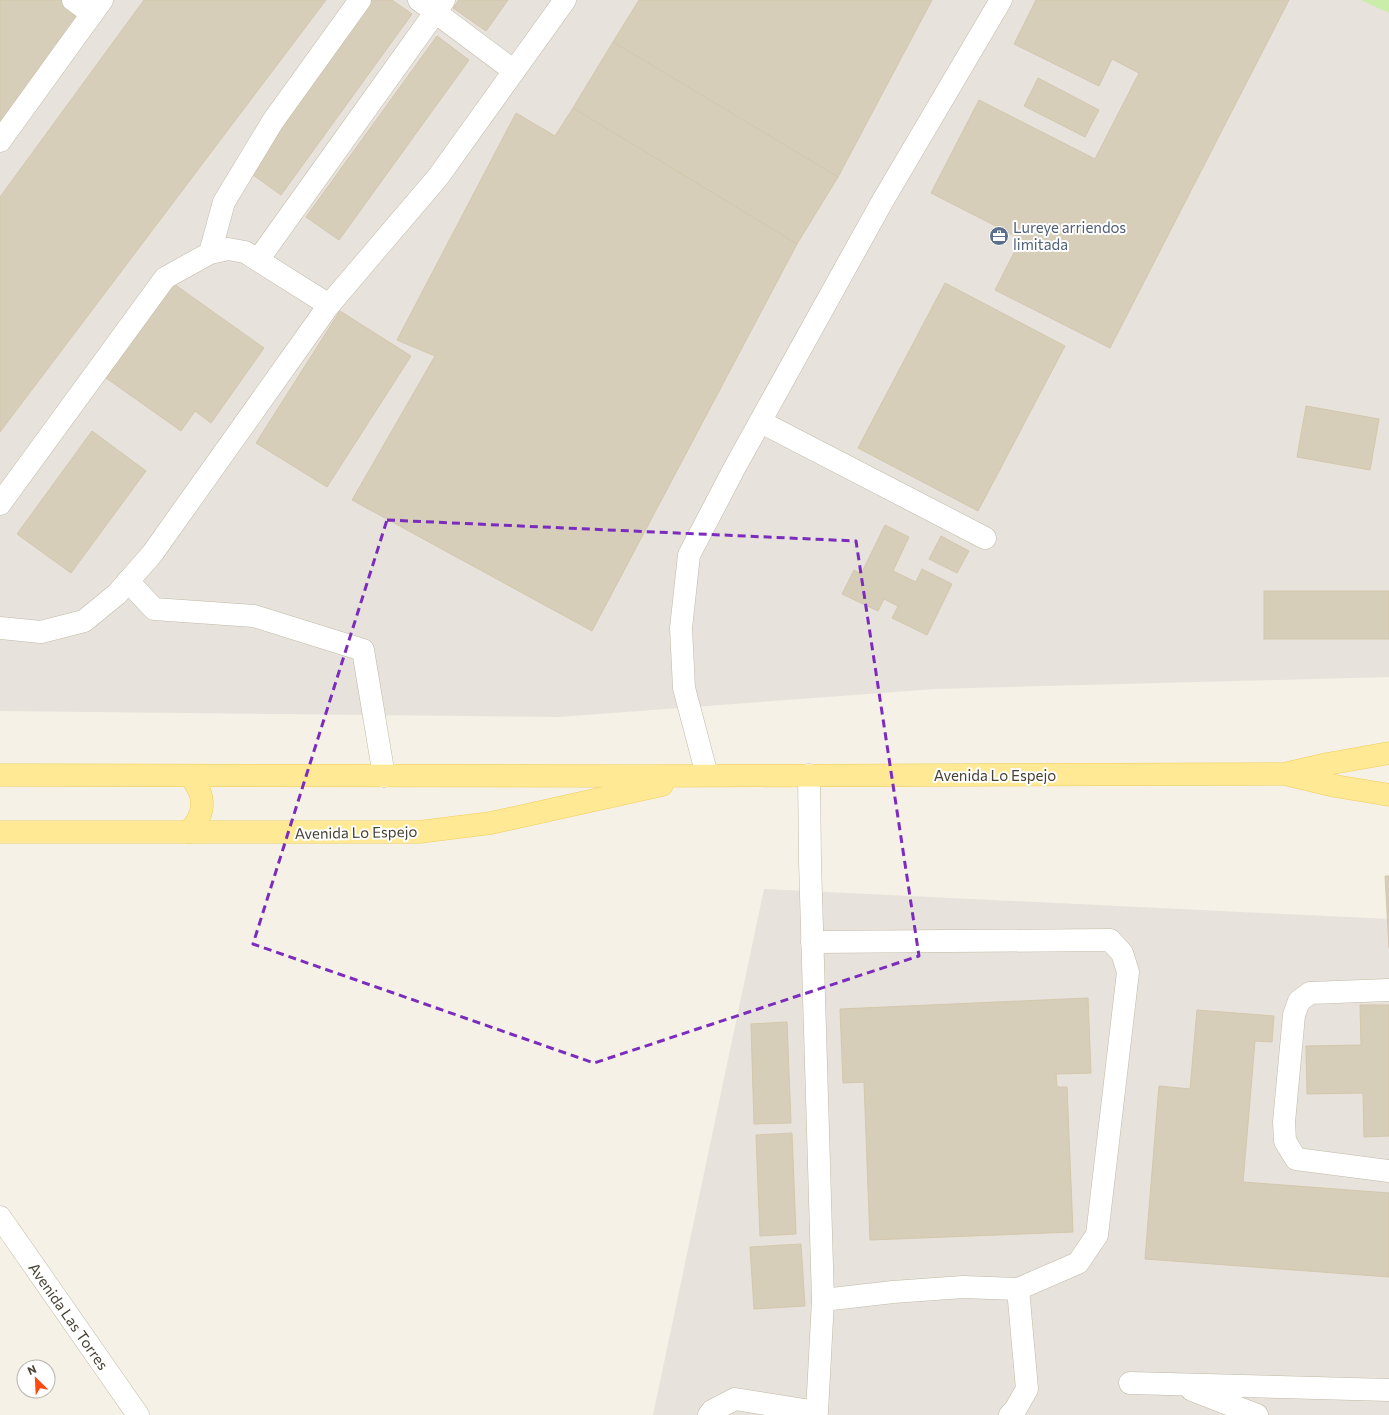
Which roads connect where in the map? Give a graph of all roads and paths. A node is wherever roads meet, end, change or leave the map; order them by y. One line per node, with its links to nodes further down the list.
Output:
1 (73, 0): 6 (street)
2 (360, 0): 9 (street)
3 (566, 0): 7 (street)
4 (1001, 0): 12 (street)
5 (433, 4): 7 (street); 10 (street)
6 (97, 7): 8 (street)
7 (514, 71): 11 (street)
8 (0, 141)
9 (210, 253): 10 (street); 13 (street)
10 (258, 260): 11 (street)
11 (329, 305): 15 (street)
12 (761, 422): 14 (street); 20 (street)
13 (0, 504)
14 (986, 538)
15 (128, 581): 16 (street); 23 (street)
16 (0, 628)
17 (1389, 754): 18 (main road, Avenida Lo Espejo)
18 (1284, 774): 21 (main road, Avenida Lo Espejo); 24 (main road, Avenida Lo Espejo)
19 (0, 775): 22 (main road, Avenida Lo Espejo)
20 (707, 775): 21 (main road, Avenida Lo Espejo); 23 (main road, Avenida Lo Espejo); 26 (main road, Avenida Lo Espejo)
21 (809, 775): 27 (street)
22 (190, 776): 23 (main road, Avenida Lo Espejo); 26 (main road)
23 (384, 776)
24 (1389, 795)
25 (0, 832): 26 (main road, Avenida Lo Espejo)
26 (189, 832)
27 (812, 942): 31 (street); 32 (street)
28 (1389, 990): 29 (street)
29 (1389, 1171)
30 (0, 1217): 37 (street, Avenida Las Torres)
31 (1018, 1289): 32 (street); 39 (street)
32 (823, 1300): 36 (street)
33 (1130, 1383): 34 (street)
34 (1177, 1384): 35 (street); 40 (street)
35 (1389, 1390)
36 (822, 1413): 38 (street)
37 (138, 1415)
38 (709, 1415)
39 (1010, 1415)
40 (1257, 1415)

